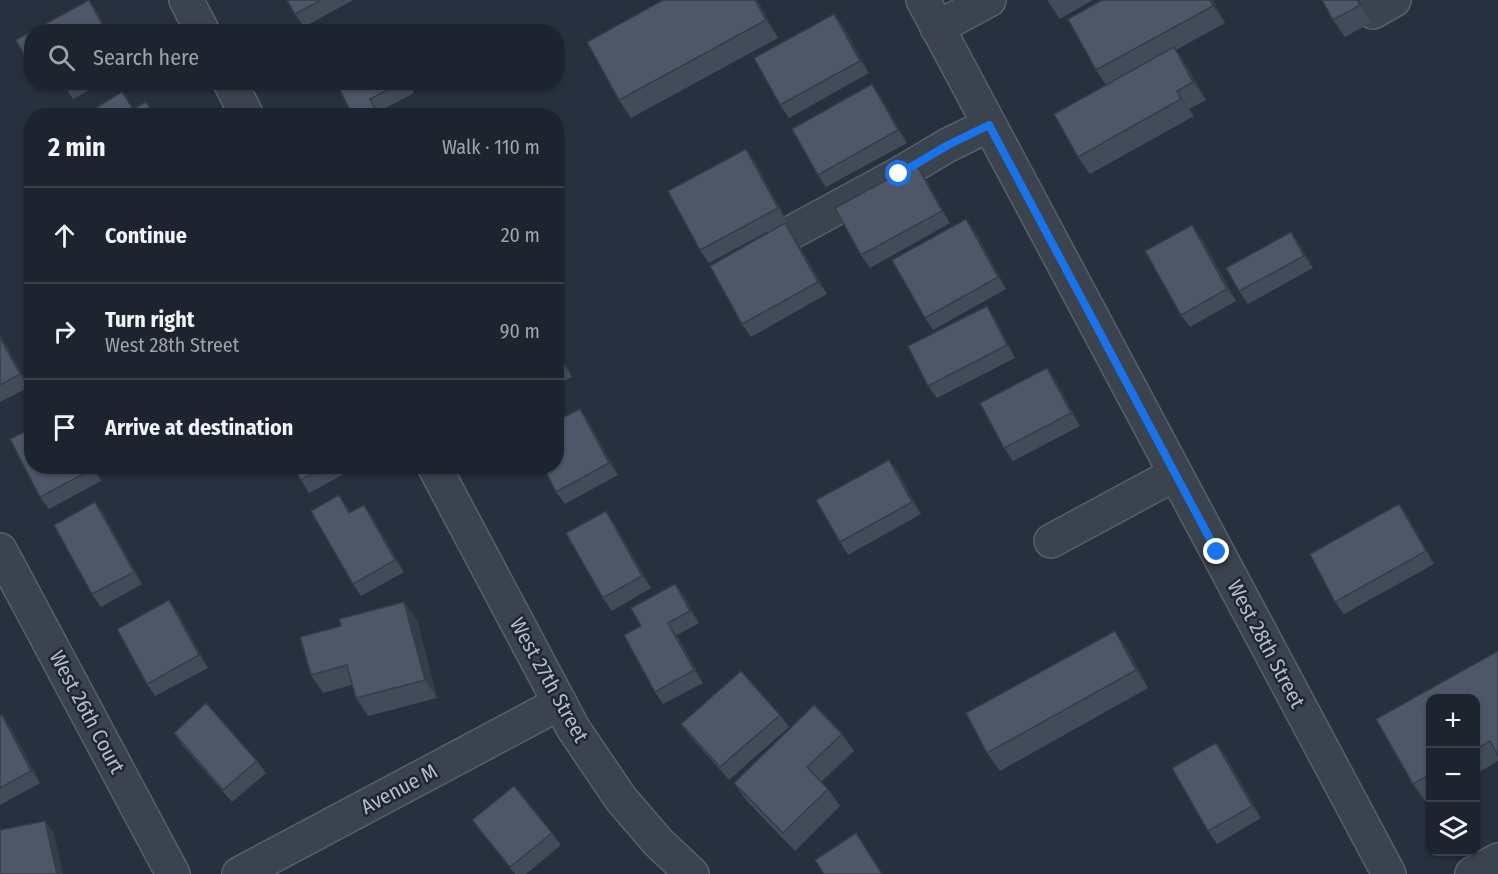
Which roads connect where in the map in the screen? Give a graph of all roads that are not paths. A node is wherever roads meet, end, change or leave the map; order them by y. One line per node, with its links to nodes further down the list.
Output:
1 (186, 0): 4 (street)
2 (989, 0): 3 (street)
3 (930, 14): 7 (street, West 28th Street)
4 (199, 24)
5 (234, 90): 6 (street)
6 (244, 108)
7 (989, 125): 8 (street); 10 (street, West 28th Street)
8 (785, 236)
9 (438, 474): 14 (street, West 27th Street)
10 (1175, 474): 11 (street); 20 (street, West 28th Street)
11 (1051, 541)
12 (0, 550): 17 (street, West 26th Court)
13 (0, 589): 16 (street, West 26th Court)
14 (560, 703): 18 (street, Avenue M); 19 (street, West 27th Street)
15 (1498, 860): 21 (street)
16 (152, 874)
17 (173, 874)
18 (239, 874)
19 (692, 874)
20 (1389, 874)
21 (1472, 874)

